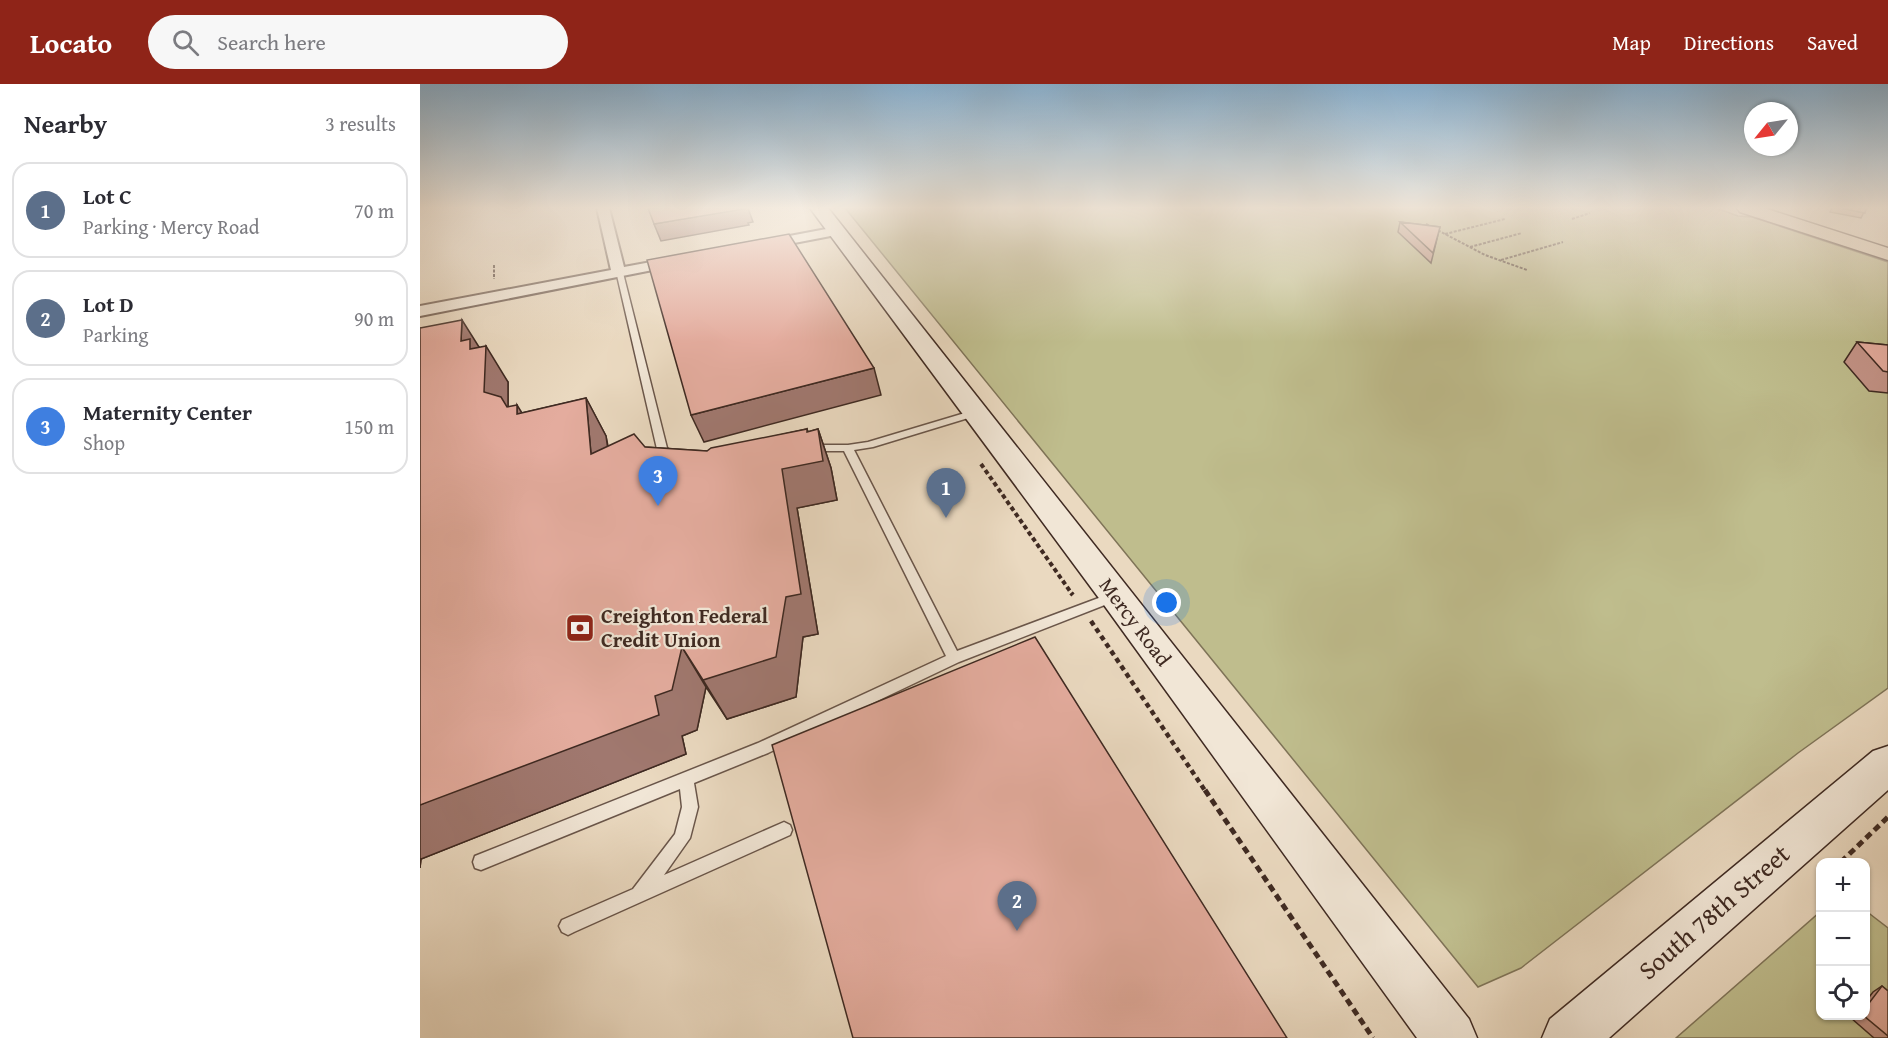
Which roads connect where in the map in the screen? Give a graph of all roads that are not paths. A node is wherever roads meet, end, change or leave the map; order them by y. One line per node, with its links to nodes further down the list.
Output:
1 (614, 253): 4 (street)
2 (853, 253): 6 (main road, Mercy Road)
3 (687, 260): 4 (street)
4 (619, 273): 5 (street); 9 (lane)
5 (420, 311)
6 (975, 413): 8 (lane); 10 (main road, Mercy Road)
7 (798, 448): 8 (lane)
8 (848, 448): 11 (lane)
9 (666, 468)
10 (1116, 596): 11 (lane); 18 (main road, Mercy Road)
11 (954, 658): 13 (lane)
12 (1888, 764): 19 (main road, South 78th Street)
13 (686, 779): 15 (lane); 16 (lane)
14 (784, 830): 16 (lane)
15 (481, 862)
16 (638, 895): 17 (lane)
17 (568, 926)
18 (1450, 1038)
19 (1569, 1038)

